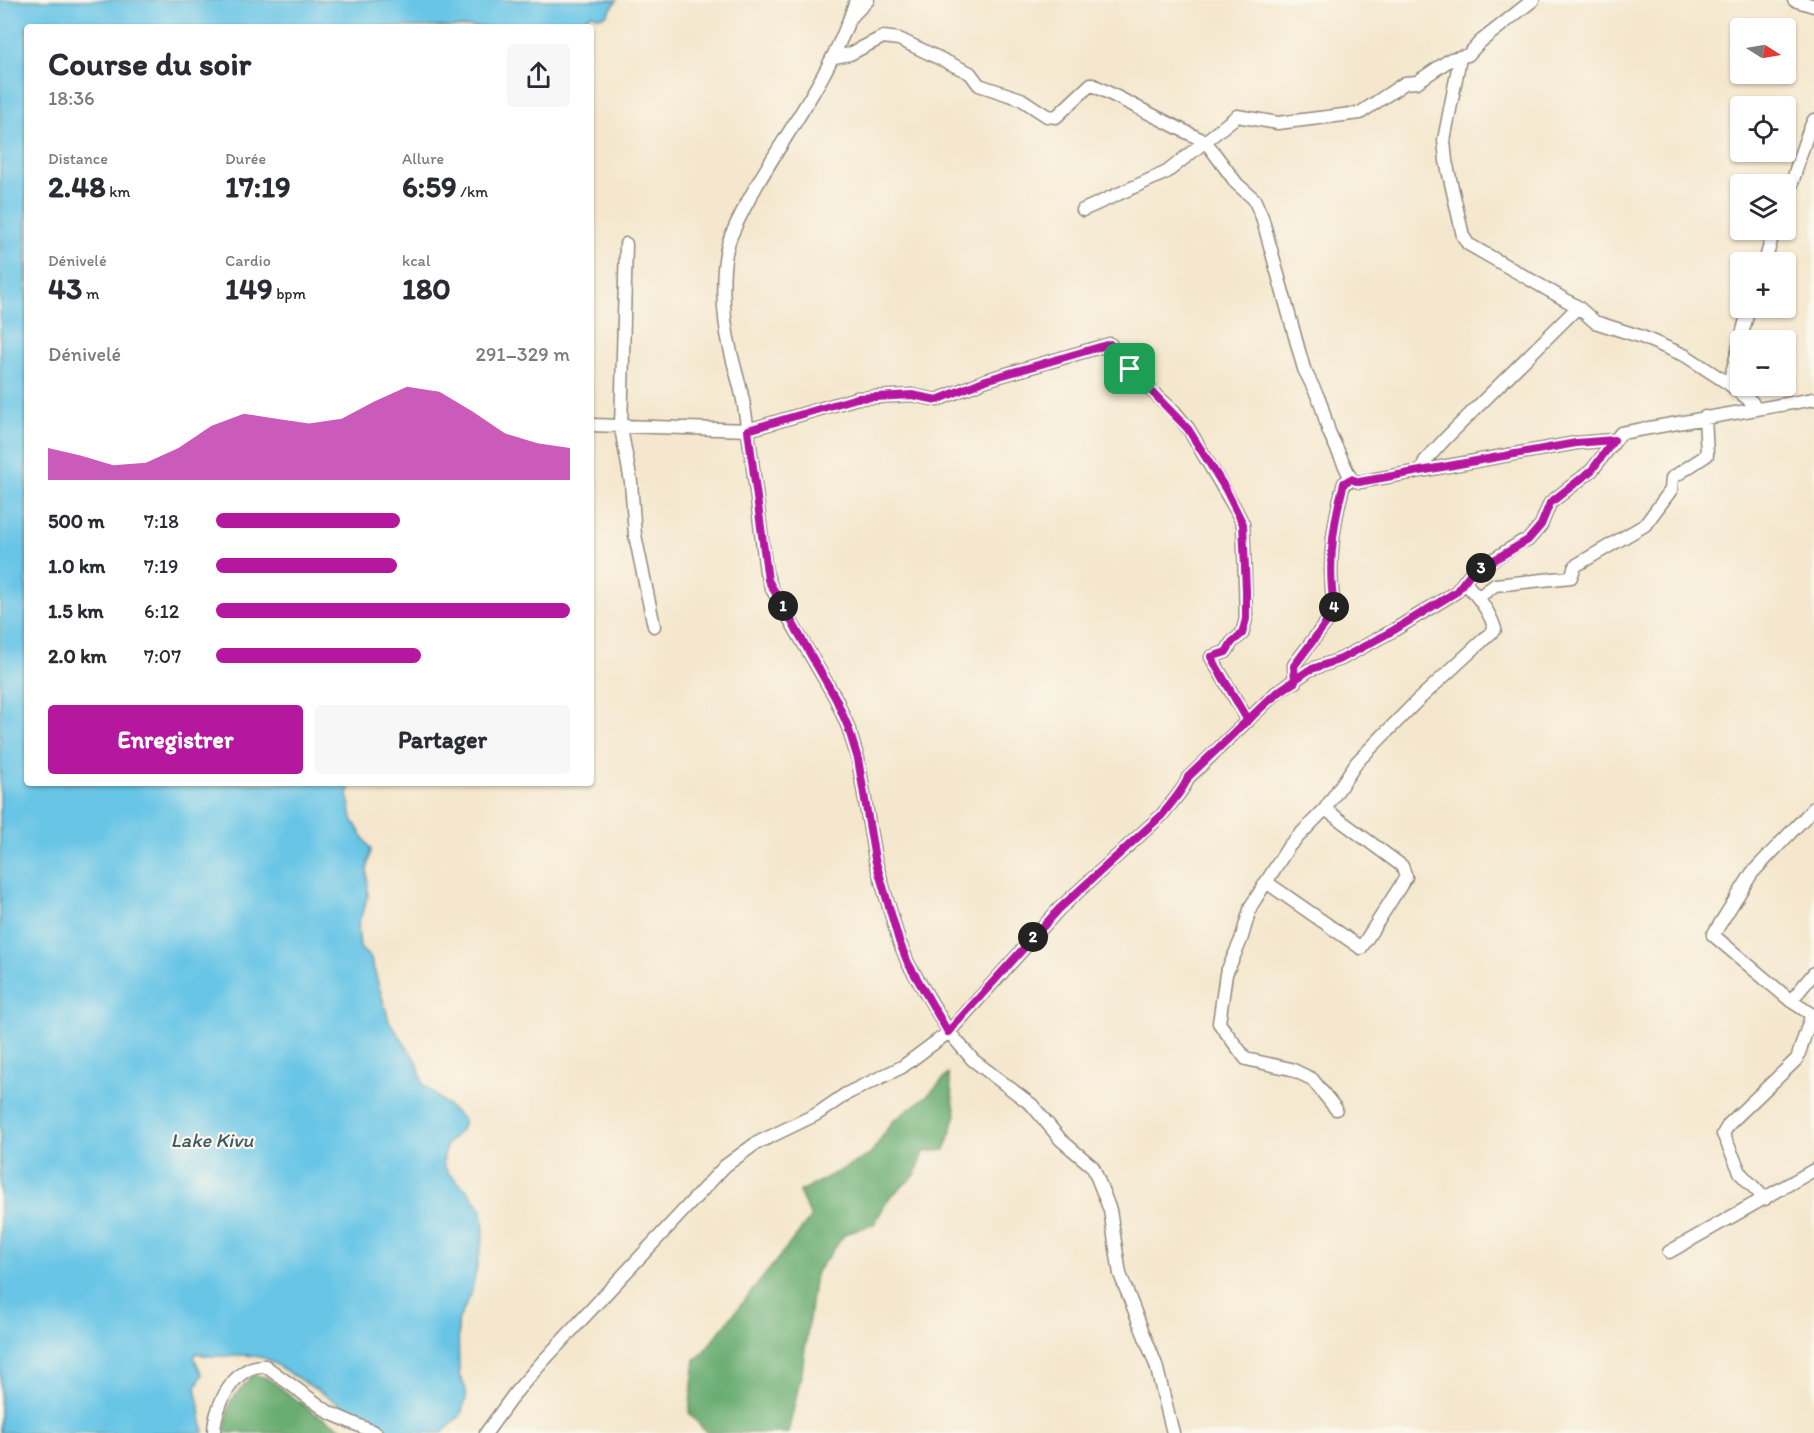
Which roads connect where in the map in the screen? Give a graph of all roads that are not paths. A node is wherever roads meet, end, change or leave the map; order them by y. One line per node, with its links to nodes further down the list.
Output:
1 (856, 0): 6 (street)
2 (868, 0): 6 (street)
3 (1533, 0): 8 (street)
4 (1794, 0): 5 (street)
5 (1814, 6)
6 (850, 17): 7 (street)
7 (834, 57): 10 (street); 22 (street)
8 (1460, 58): 10 (street); 14 (street)
9 (1814, 120): 11 (street)
10 (1206, 142): 12 (street); 25 (street)
11 (1796, 175)
12 (1083, 210)
13 (626, 244): 21 (street)
14 (1578, 307): 16 (street); 24 (street)
15 (1746, 318): 16 (street)
16 (1729, 384): 18 (street)
17 (1814, 399): 18 (street)
18 (1755, 408): 19 (street)
19 (1705, 417): 23 (street); 27 (street)
20 (594, 425): 21 (street)
21 (621, 428): 22 (street); 28 (street)
22 (748, 430): 30 (street); 37 (street)
23 (1614, 440): 24 (street); 26 (street)
24 (1422, 469): 25 (street)
25 (1351, 479): 29 (street)
26 (1464, 582): 27 (street); 29 (street)
27 (1479, 597): 32 (street)
28 (654, 626)
29 (1295, 682): 30 (street)
30 (1248, 721): 37 (street)
31 (1814, 808): 35 (street)
32 (1325, 809): 33 (street); 33 (street)
33 (1266, 882): 38 (street)
34 (1814, 973): 35 (street)
35 (1791, 1001): 36 (street)
36 (1813, 1015): 40 (street)
37 (948, 1032): 44 (street); 45 (street)
38 (1336, 1108)
39 (1814, 1170): 40 (street)
40 (1765, 1199): 41 (street)
41 (1669, 1252)
42 (214, 1433): 43 (street)
43 (376, 1433)
44 (486, 1433)
45 (1173, 1433)

